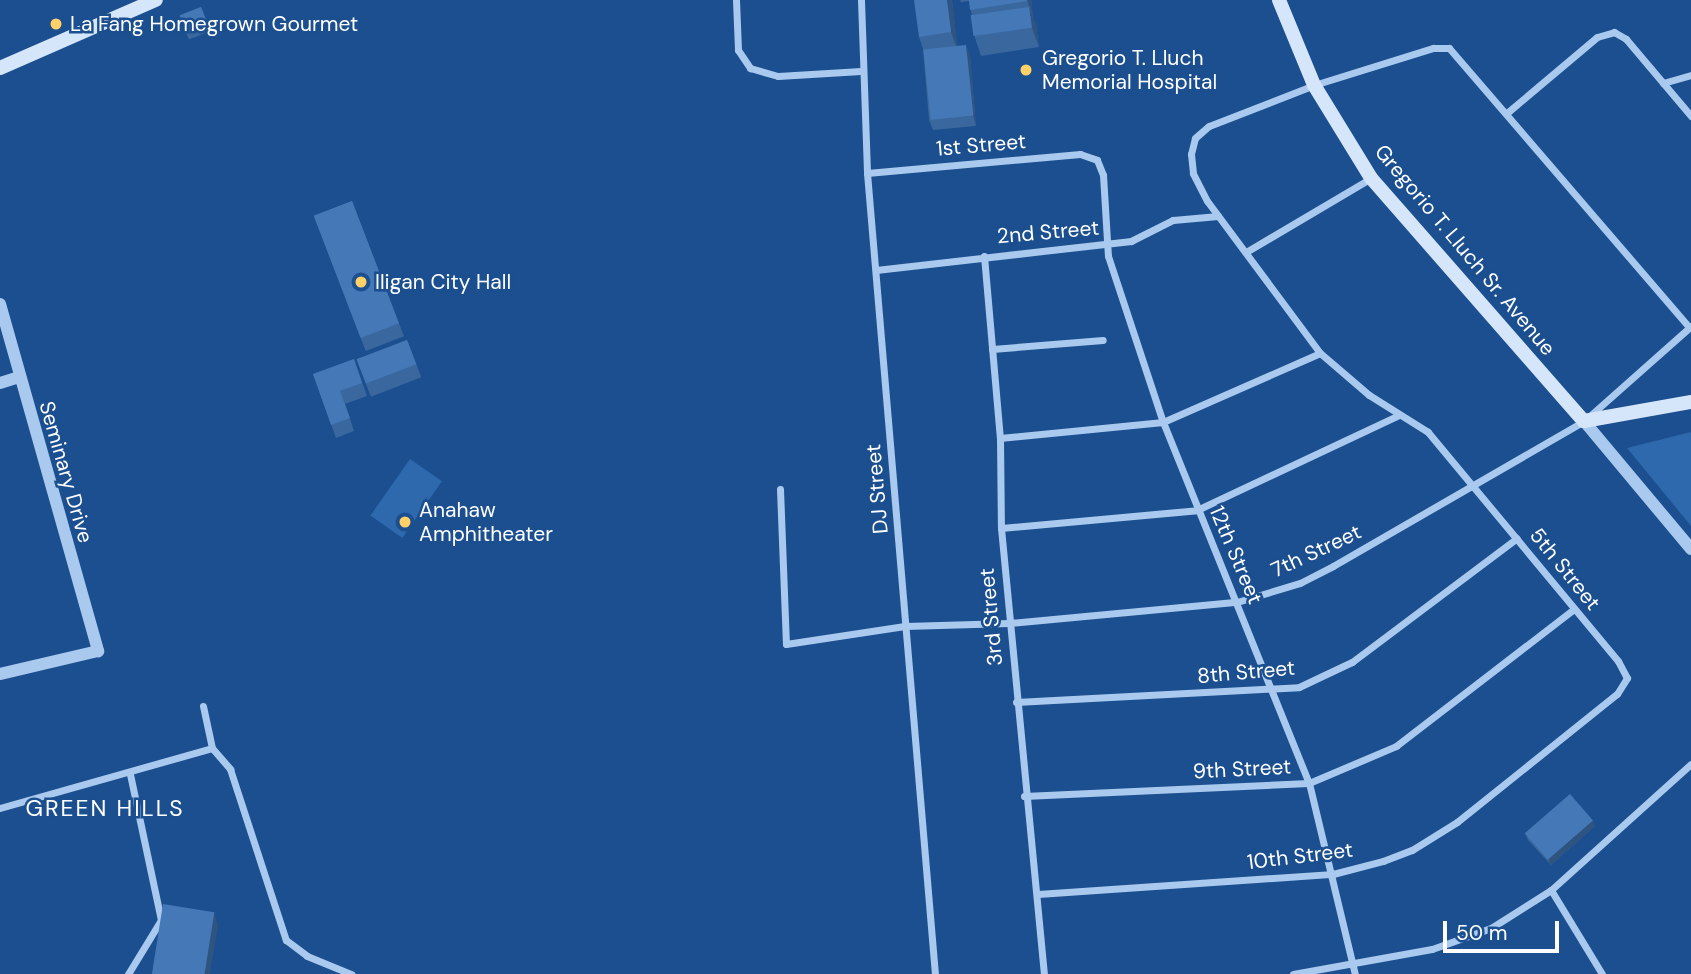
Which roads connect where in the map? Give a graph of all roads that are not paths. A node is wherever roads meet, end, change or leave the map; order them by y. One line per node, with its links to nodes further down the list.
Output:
1 (156, 0): 5 (main road)
2 (736, 0): 6 (street)
3 (861, 0): 6 (street, DJ Street)
4 (1279, 0): 9 (main road, Gregorio T. Lluch Sr. Avenue)
5 (0, 68)
6 (861, 71): 13 (street, DJ Street)
7 (1691, 75): 8 (street)
8 (1663, 83): 10 (street); 11 (street)
9 (1314, 85): 10 (street, 5th Street); 14 (main road, Gregorio T. Lluch Sr. Avenue); 15 (street, 5th Street)
10 (1508, 112): 21 (street)
11 (1691, 116)
12 (1097, 160): 13 (street, 1st Street); 16 (street, 12th Street)
13 (867, 173): 19 (street, DJ Street)
14 (1371, 178): 17 (street); 29 (main road, Gregorio T. Lluch Sr. Avenue)
15 (1218, 216): 16 (street, 2nd Street); 17 (street, 5th Street)
16 (1106, 244): 18 (street, 2nd Street); 30 (street, 12th Street)
17 (1247, 252): 24 (street, 5th Street)
18 (984, 256): 19 (street, 2nd Street); 23 (street, 3rd Street)
19 (876, 270): 41 (street, DJ Street)
20 (0, 304): 25 (street, Seminary Drive)
21 (1690, 326): 29 (street, 7th Street)
22 (1103, 340): 23 (street)
23 (992, 349): 31 (street, 3rd Street)
24 (1320, 353): 28 (street, 5th Street); 30 (street)
25 (20, 377): 26 (street); 42 (street, Seminary Drive)
26 (0, 383)
27 (1691, 402): 29 (main road)
28 (1399, 415): 32 (street, 5th Street); 34 (street)
29 (1584, 421): 32 (street, 7th Street); 37 (street)
30 (1163, 422): 31 (street); 34 (street, 12th Street)
31 (1000, 438): 35 (street, 3rd Street)
32 (1474, 484): 36 (street, 5th Street); 38 (street, 7th Street)
33 (780, 489): 41 (street, 7th Street)
34 (1197, 510): 35 (street); 38 (street, 12th Street)
35 (1001, 528): 40 (street, 3rd Street)
36 (1517, 538): 39 (street, 5th Street); 44 (street, 8th Street)
37 (1691, 549)
38 (1237, 602): 40 (street, 7th Street); 44 (street, 12th Street)
39 (1574, 609): 43 (street, 5th Street); 50 (street, 9th Street)
40 (1009, 622): 41 (street, 7th Street); 45 (street, 3rd Street)
41 (905, 626): 59 (street, DJ Street)
42 (0, 674)
43 (1627, 678): 53 (street, 10th Street)
44 (1272, 691): 45 (street, 8th Street); 50 (street, 12th Street)
45 (1016, 702): 51 (street, 3rd Street)
46 (203, 706): 47 (street)
47 (212, 748): 49 (street); 58 (street)
48 (1691, 764): 54 (street)
49 (130, 774): 52 (street); 57 (street)
50 (1310, 783): 51 (street, 9th Street); 53 (street, 12th Street)
51 (1024, 796): 55 (street, 3rd Street)
52 (0, 808)
53 (1333, 874): 55 (street, 10th Street); 56 (street, 12th Street)
54 (1551, 890): 56 (street); 63 (street)
55 (1038, 894): 60 (street, 3rd Street)
56 (1353, 962): 61 (street); 62 (street, 12th Street)
57 (128, 974)
58 (352, 974)
59 (935, 974)
60 (1045, 974)
61 (1293, 974)
62 (1355, 974)
63 (1602, 974)

